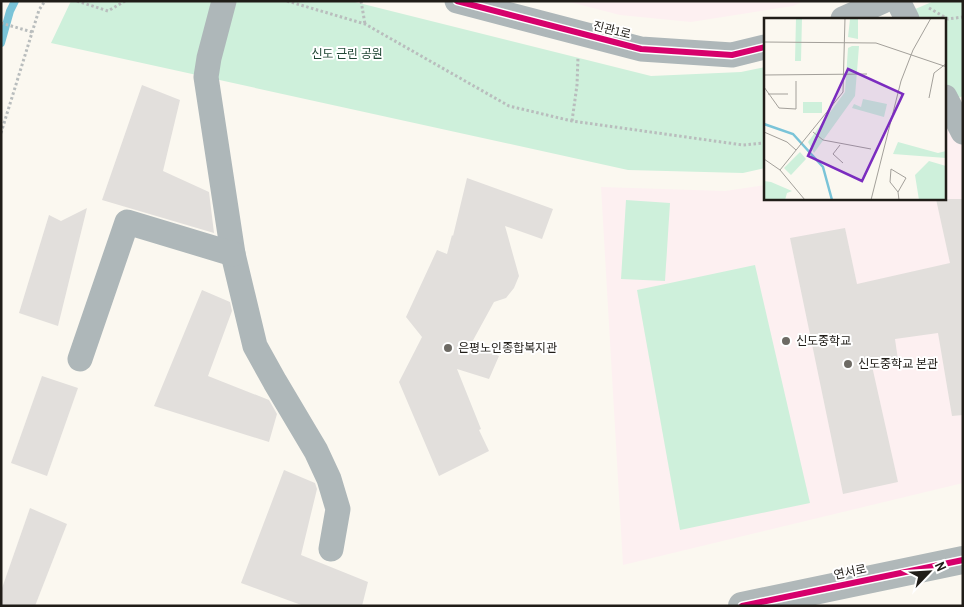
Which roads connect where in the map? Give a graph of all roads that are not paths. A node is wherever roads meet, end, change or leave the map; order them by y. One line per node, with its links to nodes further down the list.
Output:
1 (224, 1): 10 (street)
2 (457, 1): 7 (street, 진관1로)
3 (883, 1): 6 (street)
4 (898, 1): 5 (street)
5 (915, 12)
6 (845, 18)
7 (764, 47)
8 (946, 99): 9 (street)
9 (963, 132)
10 (233, 254): 11 (street); 12 (street)
11 (80, 358)
12 (331, 549)
13 (963, 560): 14 (main road, 연서로)
14 (742, 606)

